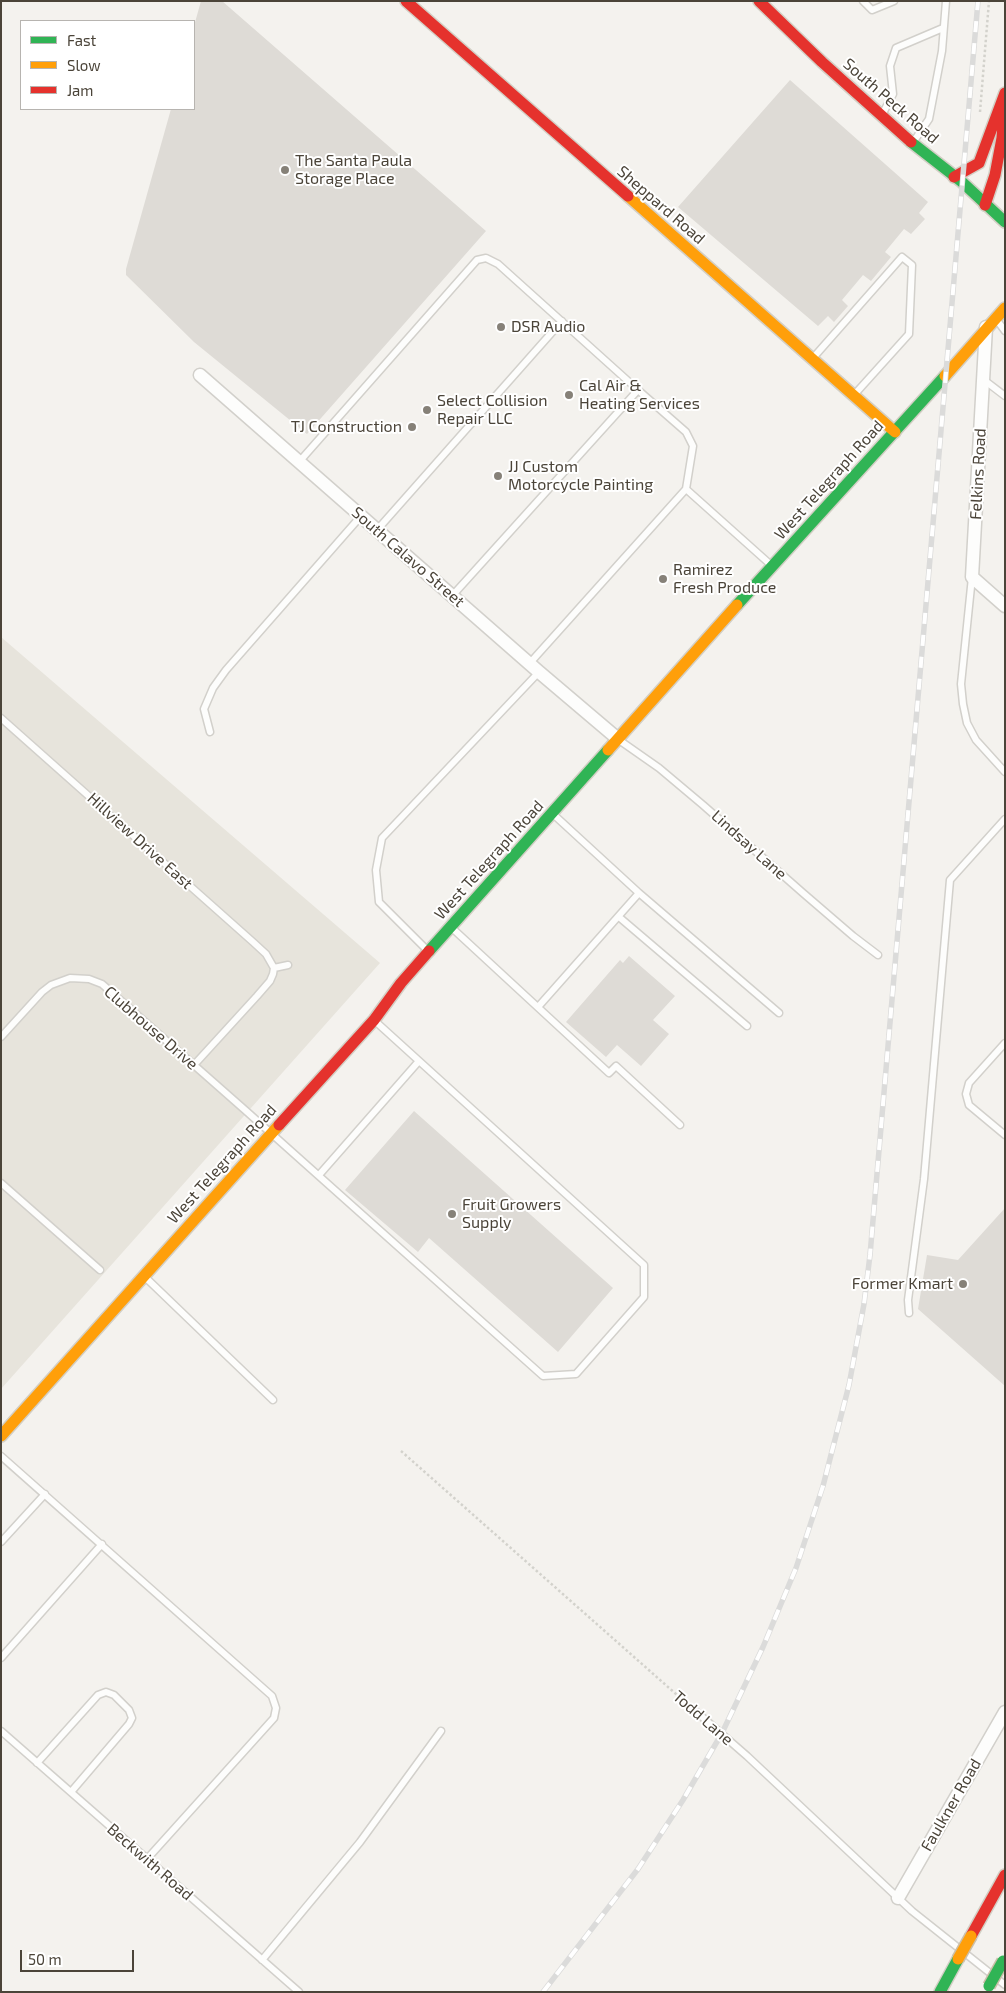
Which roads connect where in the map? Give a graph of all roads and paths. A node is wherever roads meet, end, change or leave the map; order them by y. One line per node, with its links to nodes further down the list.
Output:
1 (406, 1): 22 (main road, Sheppard Road)
2 (863, 1): 3 (lane)
3 (894, 1)
4 (946, 1): 7 (lane)
5 (989, 1): 11 (path)
6 (764, 3): 10 (main road, South Peck Road)
7 (943, 28): 10 (lane); 13 (lane)
8 (1005, 93): 14 (main road)
9 (1005, 109): 12 (main road)
10 (882, 115): 13 (main road, South Peck Road)
11 (979, 116)
12 (1004, 139): 15 (main road)
13 (914, 142): 14 (main road, South Peck Road)
14 (954, 177): 15 (main road, South Peck Road)
15 (985, 204): 16 (main road, South Peck Road)
16 (1005, 222)
17 (1005, 308): 18 (main road, West Telegraph Road)
18 (995, 318): 20 (main road, West Telegraph Road); 21 (lane)
19 (562, 321): 25 (lane); 29 (lane); 32 (lane)
20 (986, 327): 24 (street, Felkins Road); 28 (main road, West Telegraph Road)
21 (1005, 331)
22 (812, 359): 26 (main road, Sheppard Road); 26 (lane)
23 (200, 375): 29 (street, South Calavo Street)
24 (984, 380): 27 (lane); 34 (street, Felkins Road)
25 (638, 390): 30 (lane); 35 (lane)
26 (853, 396): 28 (main road, Sheppard Road)
27 (1005, 396)
28 (895, 432): 33 (main road, West Telegraph Road)
29 (299, 462): 31 (street, South Calavo Street)
30 (686, 489): 33 (lane); 37 (lane)
31 (361, 516): 32 (street, South Calavo Street); 39 (lane)
32 (377, 530): 35 (street, South Calavo Street)
33 (772, 566): 40 (main road, West Telegraph Road)
34 (972, 578): 36 (street); 41 (lane)
35 (452, 596): 37 (street, South Calavo Street)
36 (1005, 606)
37 (534, 668): 40 (street, South Calavo Street); 47 (lane)
38 (1, 718): 50 (lane, Hillview Drive East)
39 (210, 732)
40 (618, 739): 42 (main road, West Telegraph Road); 48 (lane, Lindsay Lane)
41 (1005, 772)
42 (552, 813): 44 (lane); 46 (main road, West Telegraph Road)
43 (1005, 819): 66 (lane)
44 (639, 893): 45 (lane); 52 (lane)
45 (618, 917): 51 (lane); 54 (lane)
46 (451, 927): 47 (main road, West Telegraph Road); 51 (lane)
47 (429, 952): 53 (main road, West Telegraph Road)
48 (878, 955)
49 (288, 966): 50 (lane)
50 (274, 968): 58 (lane)
51 (538, 1007): 59 (lane)
52 (779, 1013)
53 (374, 1020): 57 (lane, Clubhouse Drive); 60 (main road, West Telegraph Road)
54 (747, 1026)
55 (1, 1037): 58 (lane, Clubhouse Drive)
56 (1005, 1043): 61 (lane)
57 (419, 1061): 62 (lane); 62 (lane, Clubhouse Drive)
58 (194, 1065): 60 (lane, Clubhouse Drive)
59 (680, 1125)
60 (272, 1133): 62 (lane, Clubhouse Drive); 65 (main road, West Telegraph Road)
61 (1005, 1135)
62 (319, 1175)
63 (1, 1183): 64 (lane)
64 (100, 1270)
65 (144, 1275): 67 (lane); 68 (main road, West Telegraph Road)
66 (908, 1313)
67 (273, 1400)
68 (1, 1436)
69 (401, 1451): 75 (path, Todd Lane)
70 (1, 1456): 71 (lane)
71 (45, 1494): 72 (lane); 73 (lane)
72 (1, 1542)
73 (102, 1544): 74 (lane); 81 (lane)
74 (1, 1658)
75 (693, 1709): 83 (lane, Todd Lane)
76 (1005, 1712): 83 (street, Faulkner Road)
77 (441, 1731): 85 (lane)
78 (1, 1732): 79 (lane, Beckwith Road)
79 (37, 1763): 80 (lane, Beckwith Road); 80 (lane)
80 (71, 1792): 81 (lane, Beckwith Road)
81 (148, 1859): 85 (lane, Beckwith Road)
82 (1005, 1875): 89 (main road, bridge)
83 (898, 1898): 86 (lane, Todd Lane)
84 (1004, 1959): 87 (main road, bridge)
85 (262, 1960): 88 (lane, Beckwith Road)
86 (1005, 1985)
87 (988, 1989)
88 (299, 1992)
89 (940, 1992)

